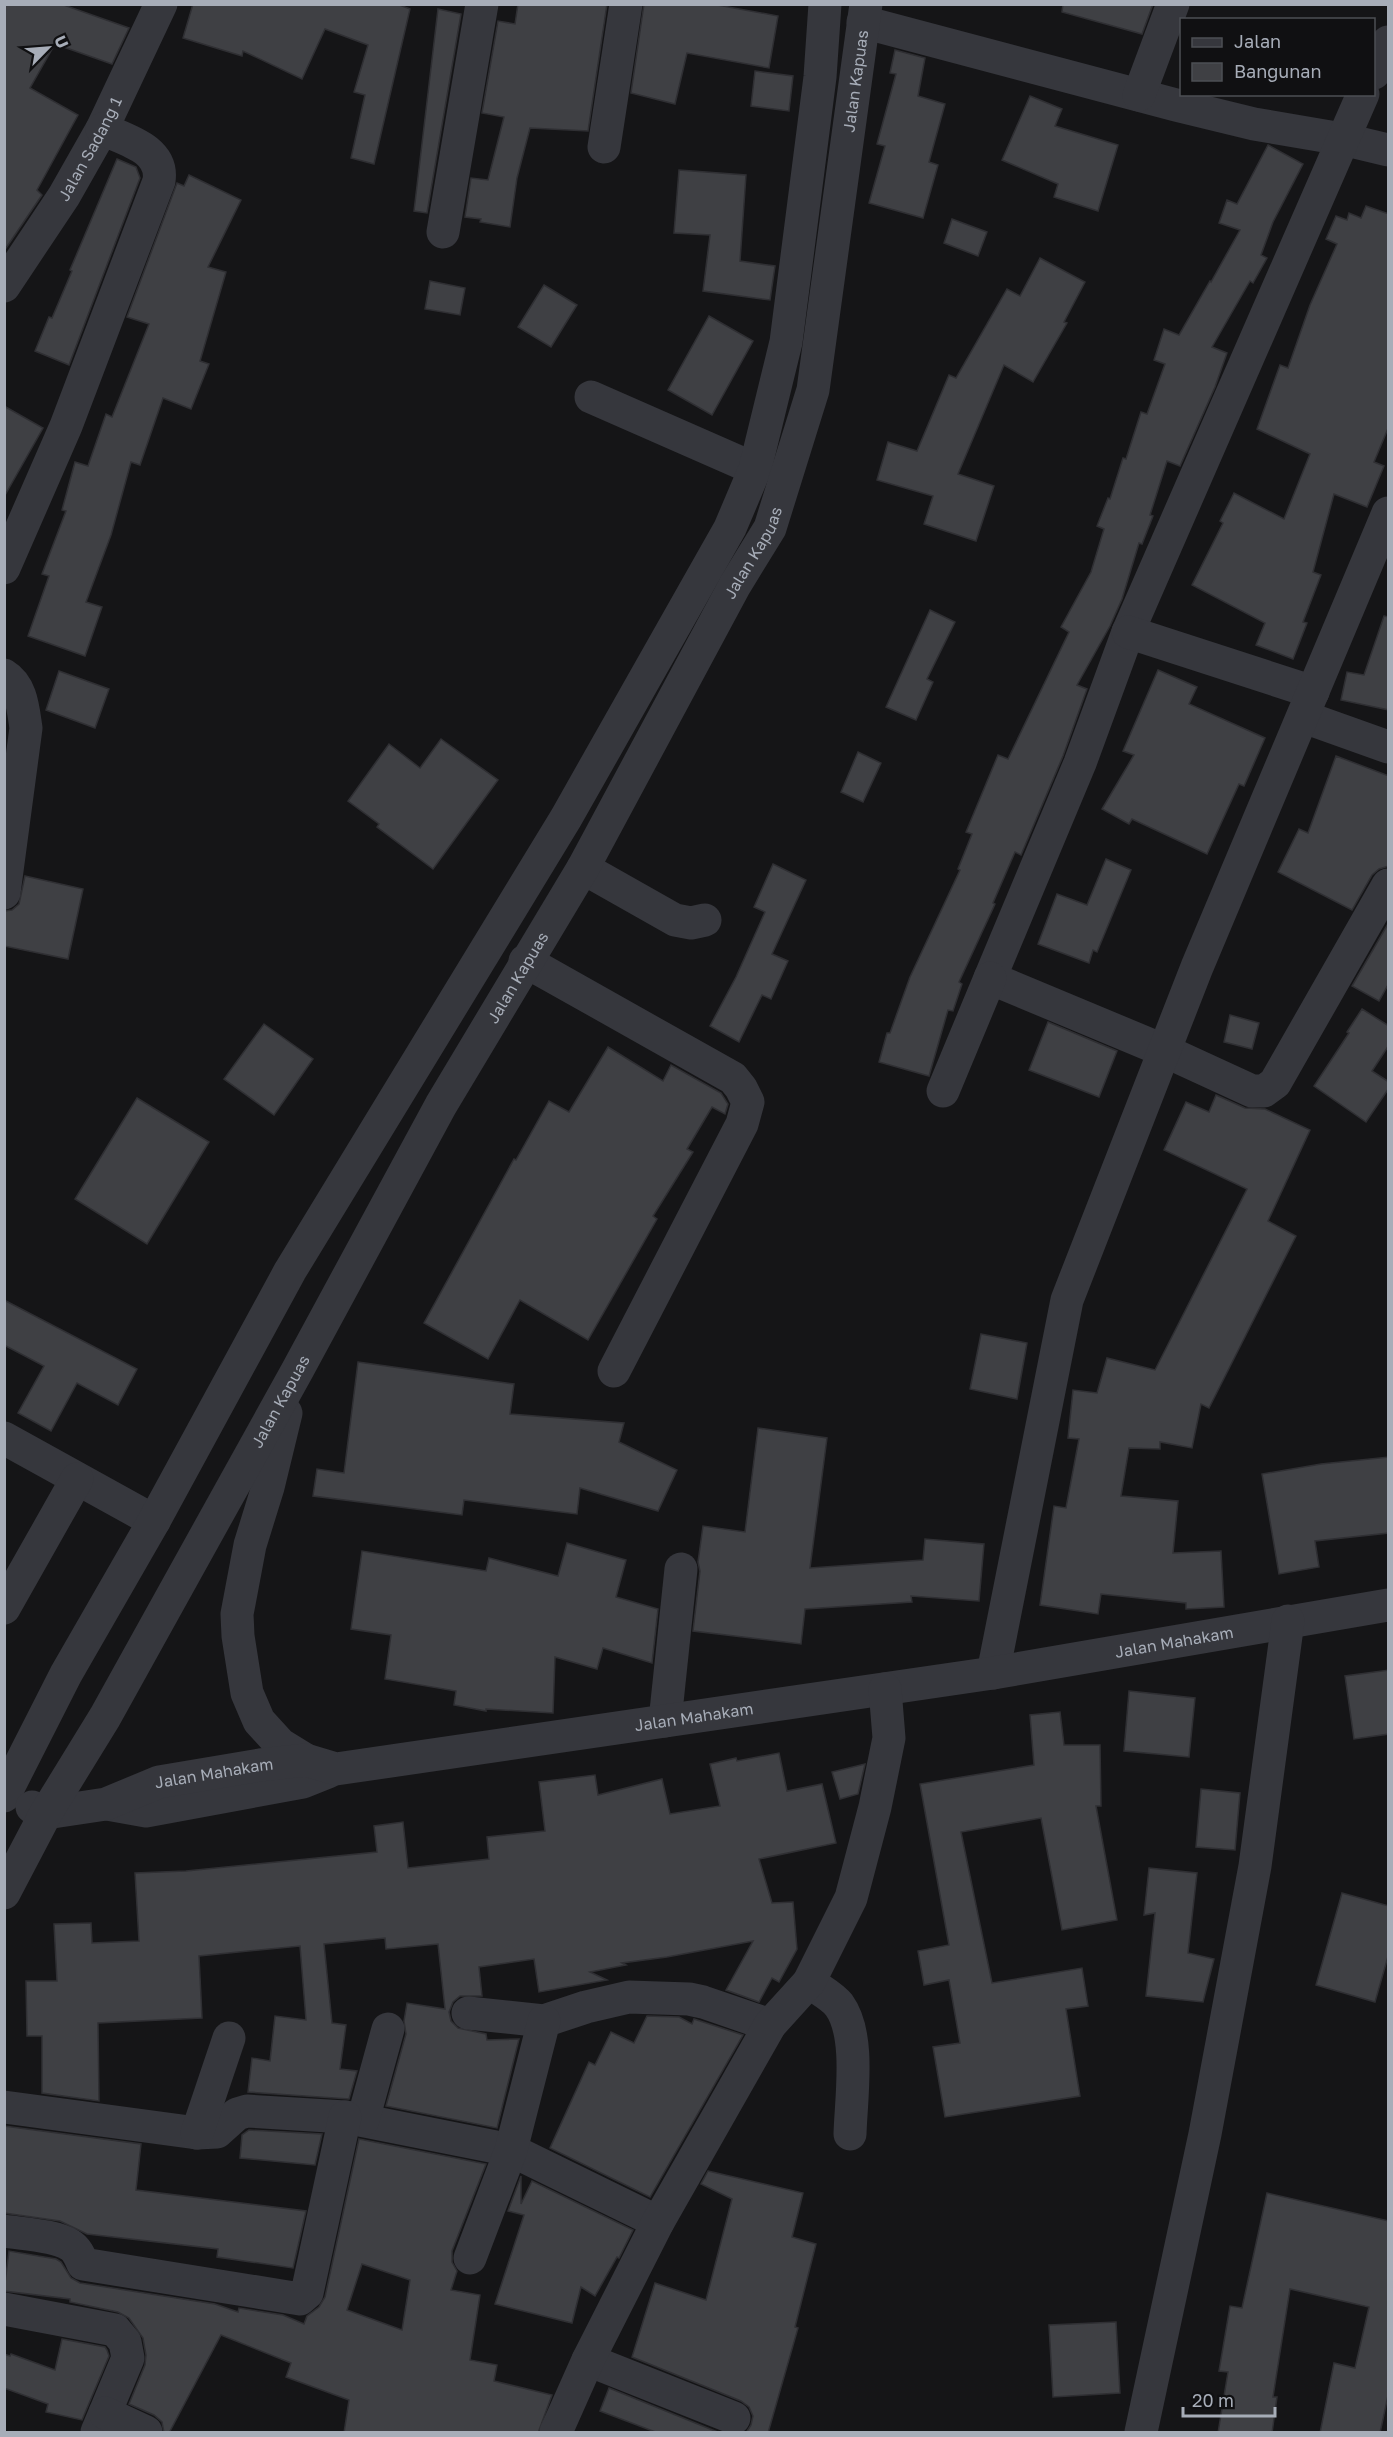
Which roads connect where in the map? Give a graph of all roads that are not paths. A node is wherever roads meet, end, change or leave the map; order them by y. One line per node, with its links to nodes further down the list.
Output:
1 (161, 4): 11 (street, Jalan Sadang 1)
2 (482, 4): 15 (street)
3 (626, 4): 13 (street)
4 (825, 4): 18 (street, Jalan Kapuas)
5 (1173, 4): 9 (street)
6 (865, 13): 9 (street); 25 (street, Jalan Kapuas)
7 (1389, 42): 8 (street)
8 (1375, 71)
9 (1139, 95): 12 (street)
10 (1362, 96): 12 (street)
11 (102, 129): 16 (street, Jalan Sadang 1); 20 (street)
12 (1342, 139): 14 (street); 21 (street)
13 (604, 147)
14 (1389, 150)
15 (443, 232)
16 (4, 286)
17 (591, 397): 18 (street)
18 (755, 469): 32 (street, Jalan Kapuas)
19 (1389, 513): 23 (street)
20 (4, 568)
21 (1128, 632): 23 (street); 30 (street)
22 (4, 675): 27 (street)
23 (1308, 705): 24 (street); 31 (street)
24 (1389, 747)
25 (583, 868): 28 (street); 29 (street, Jalan Kapuas)
26 (1389, 885): 31 (street)
27 (4, 893)
28 (705, 920)
29 (525, 961): 34 (street, Jalan Kapuas); 36 (street)
30 (990, 978): 31 (street); 33 (street)
31 (1165, 1051): 44 (street)
32 (406, 1082): 34 (street); 39 (street, Jalan Kapuas)
33 (943, 1090)
34 (441, 1105): 35 (street, Jalan Kapuas)
35 (297, 1371): 47 (street); 49 (street, Jalan Kapuas)
36 (614, 1371)
37 (4, 1438): 38 (street)
38 (77, 1479): 39 (street); 42 (street)
39 (154, 1521): 48 (street, Jalan Kapuas)
40 (681, 1569): 46 (street)
41 (1389, 1605): 43 (street, Jalan Mahakam)
42 (4, 1608)
43 (1288, 1621): 44 (street, Jalan Mahakam); 71 (street)
44 (993, 1673): 45 (street, Jalan Mahakam)
45 (885, 1689): 46 (street, Jalan Mahakam); 51 (street)
46 (665, 1721): 47 (street, Jalan Mahakam)
47 (321, 1764): 49 (street, Jalan Mahakam)
48 (5, 1796): 49 (street)
49 (46, 1813): 50 (street, Jalan Kapuas)
50 (4, 1893)
51 (809, 1982): 54 (street); 60 (street)
52 (468, 2013): 53 (street)
53 (544, 2021): 54 (street); 61 (street)
54 (770, 2025): 62 (street)
55 (388, 2030): 58 (street)
56 (229, 2038): 59 (street)
57 (4, 2108): 59 (street)
58 (354, 2119): 59 (street); 61 (street); 63 (street)
59 (197, 2133)
60 (850, 2134)
61 (511, 2150): 62 (street); 64 (street)
62 (658, 2222): 66 (street)
63 (4, 2231)
64 (470, 2258)
65 (4, 2309): 68 (street)
66 (588, 2360): 67 (street); 70 (street)
67 (734, 2418)
68 (101, 2423): 69 (street)
69 (146, 2433)
70 (556, 2433)
71 (1141, 2433)

